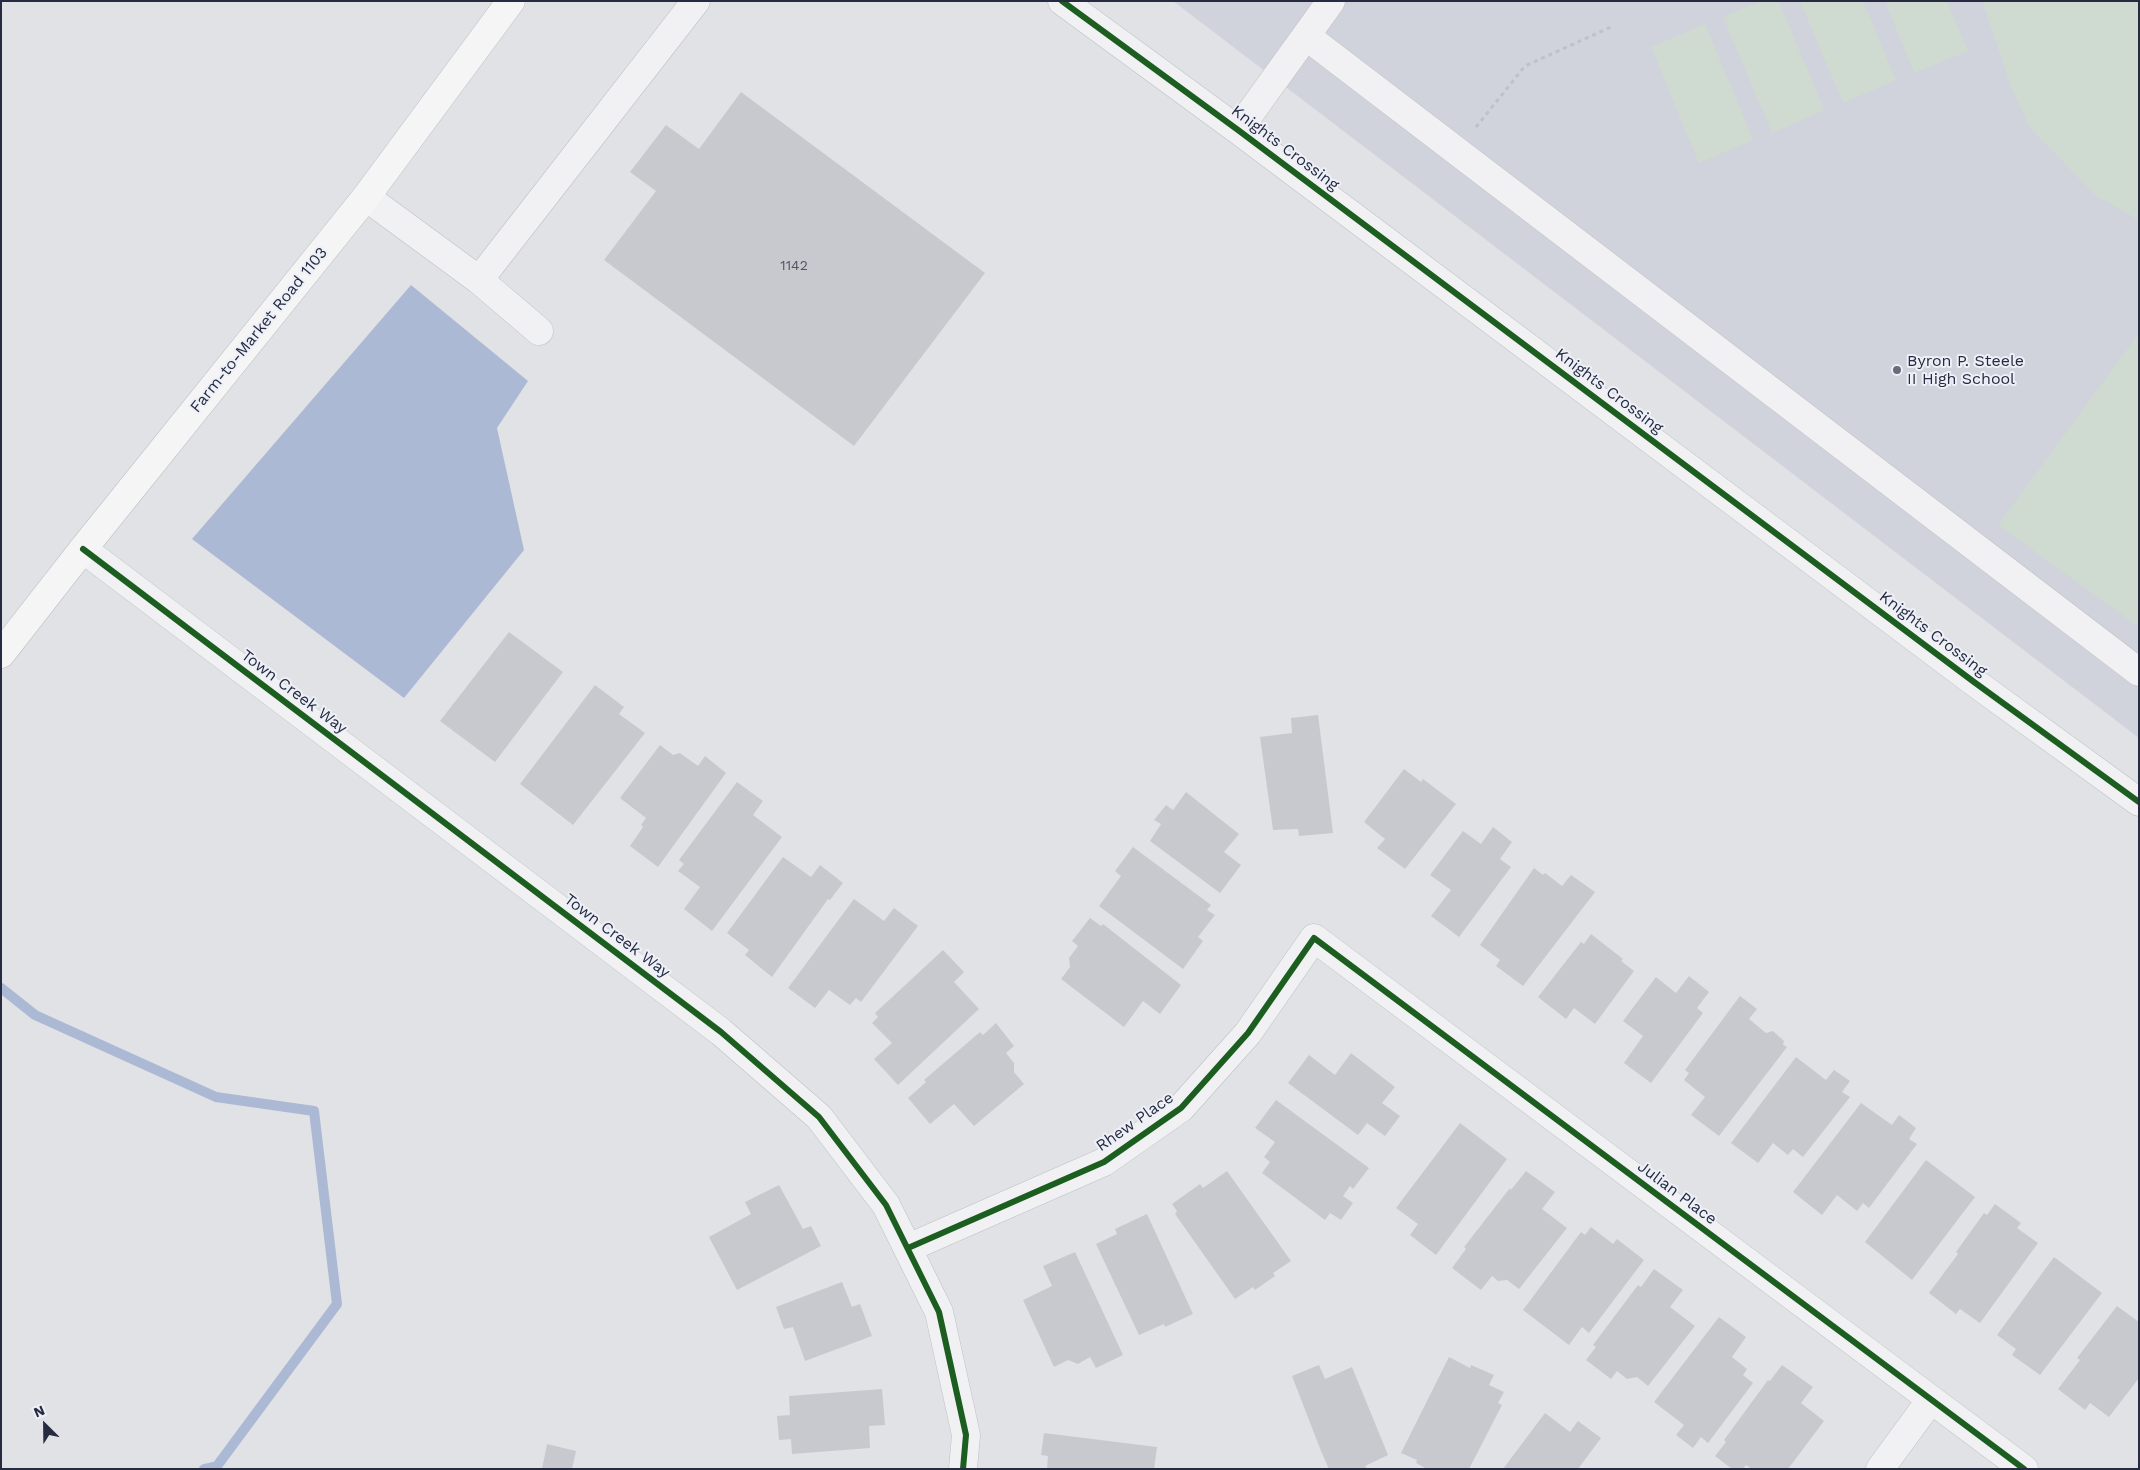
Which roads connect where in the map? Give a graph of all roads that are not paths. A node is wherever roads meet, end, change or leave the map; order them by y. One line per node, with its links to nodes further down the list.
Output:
1 (511, 1): 7 (main road, Farm-to-Market Road 1103)
2 (696, 1): 8 (street)
3 (1062, 1): 6 (street, Knights Crossing)
4 (1331, 1): 5 (street)
5 (1306, 36): 6 (street); 12 (street)
6 (1238, 130): 13 (street, Knights Crossing)
7 (366, 197): 8 (street); 10 (main road, Farm-to-Market Road 1103)
8 (479, 280): 9 (street)
9 (539, 331)
10 (83, 549): 11 (main road, Farm-to-Market Road 1103); 15 (street, Town Creek Way)
11 (1, 654)
12 (2139, 672)
13 (2139, 802)
14 (1314, 938): 15 (street, Rhew Place); 16 (street, Julian Place)
15 (908, 1248): 17 (street, Town Creek Way)
16 (1930, 1401): 18 (street); 19 (street, Julian Place)
17 (963, 1469)
18 (1880, 1469)
19 (2024, 1469)

